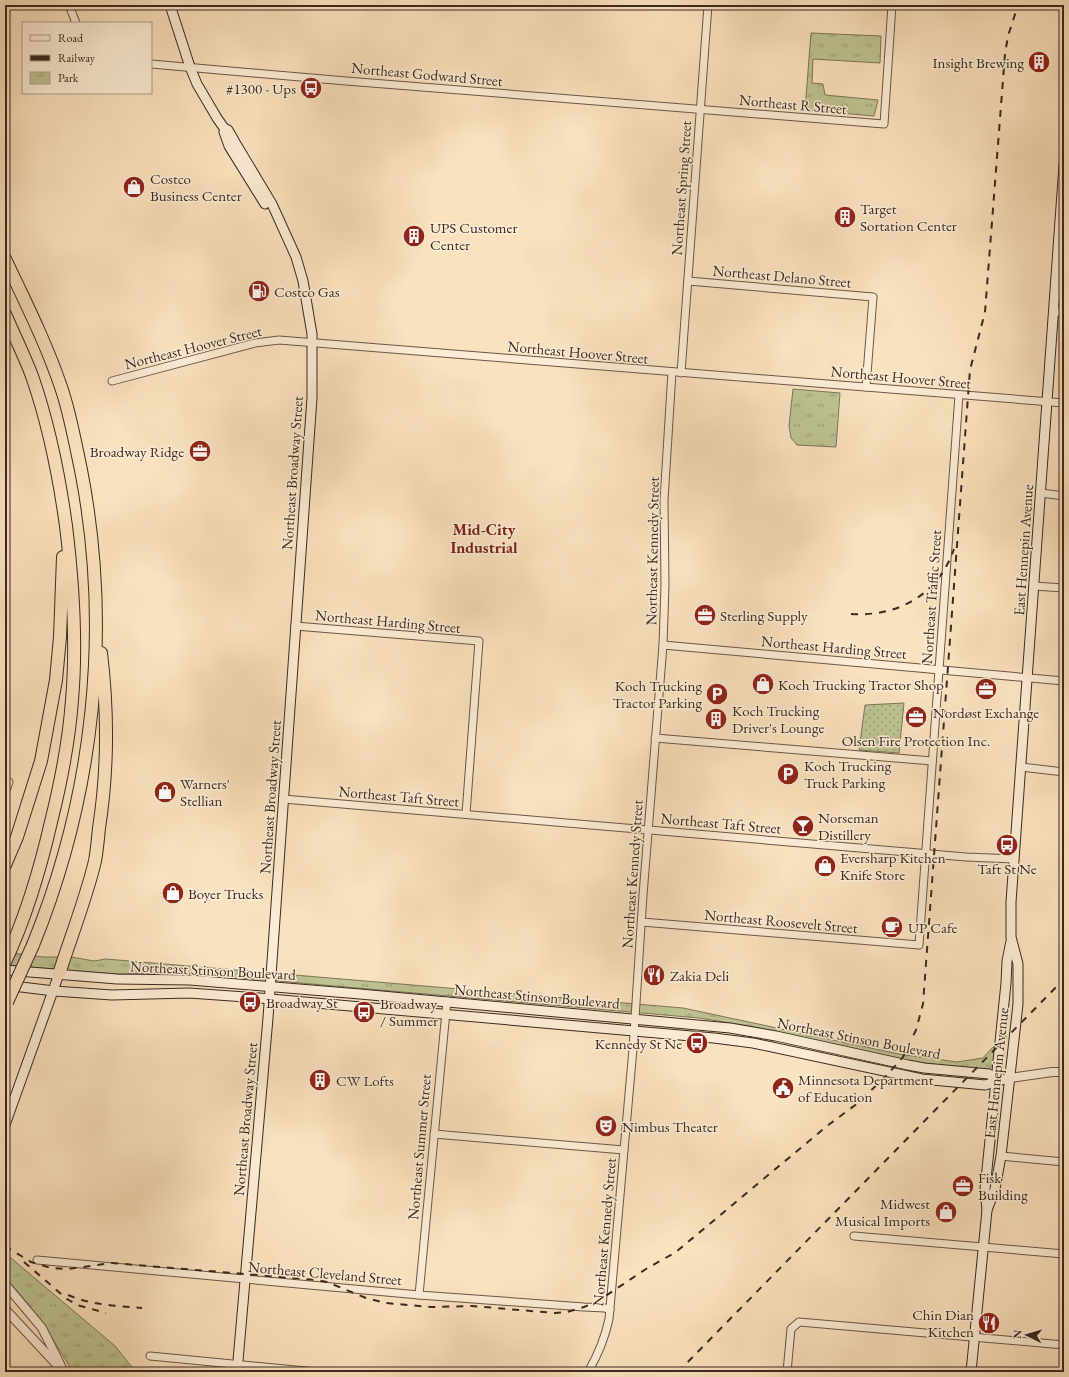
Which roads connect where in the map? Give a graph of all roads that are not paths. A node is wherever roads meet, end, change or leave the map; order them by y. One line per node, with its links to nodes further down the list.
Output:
1 (69, 5): 6 (street)
2 (170, 5): 7 (main road, Northeast Broadway Street)
3 (176, 5): 7 (main road, Northeast Broadway Street)
4 (708, 5): 10 (street, Northeast Spring Street)
5 (892, 5): 10 (street, Northeast R Street)
6 (76, 22)
7 (177, 24): 9 (main road, Northeast Broadway Street)
8 (152, 64): 9 (street, Northeast Godward Street)
9 (190, 67): 10 (street, Northeast Godward Street); 20 (main road, Northeast Broadway Street)
10 (700, 109): 15 (street, Northeast Spring Street)
11 (1064, 165): 12 (main road, East Hennepin Avenue)
12 (1062, 221): 16 (main road, East Hennepin Avenue)
13 (5, 256): 14 (highway)
14 (7, 264): 34 (highway)
15 (688, 281): 23 (street, Northeast Spring Street); 25 (street, Northeast Delano Street)
16 (1054, 312): 17 (street); 27 (main road, East Hennepin Avenue)
17 (1064, 312)
18 (5, 314): 21 (highway)
19 (5, 320): 21 (highway)
20 (312, 343): 22 (street, Northeast Hoover Street); 24 (street, Northeast Hoover Street); 35 (main road, Northeast Broadway Street)
21 (24, 355): 31 (highway)
22 (672, 372): 23 (street, Northeast Hoover Street); 36 (street, Northeast Kennedy Street)
23 (681, 373): 25 (street, Northeast Hoover Street)
24 (112, 381)
25 (866, 387): 26 (street, Northeast Hoover Street)
26 (959, 395): 27 (street, Northeast Hoover Street); 37 (street, Northeast Traffic Street)
27 (1047, 402): 28 (street, Northeast Hoover Street); 29 (main road, East Hennepin Avenue)
28 (1064, 403)
29 (1041, 493): 30 (street); 32 (main road, East Hennepin Avenue)
30 (1064, 496)
31 (63, 508): 51 (highway); 55 (highway)
32 (1034, 586): 33 (street); 38 (main road, East Hennepin Avenue)
33 (1064, 588)
34 (96, 618): 57 (highway); 63 (highway, bridge)
35 (295, 626): 46 (main road, Northeast Broadway Street); 47 (street, Northeast Harding Street)
36 (663, 645): 37 (street, Northeast Harding Street); 40 (street, Northeast Kennedy Street)
37 (939, 669): 38 (street, Northeast Harding Street); 41 (street, Northeast Traffic Street)
38 (1027, 677): 39 (street, Northeast Harding Street); 42 (main road, East Hennepin Avenue)
39 (1064, 680)
40 (655, 738): 41 (street); 48 (street, Northeast Kennedy Street)
41 (932, 761): 49 (street, Northeast Traffic Street)
42 (1020, 767): 43 (street); 50 (main road, East Hennepin Avenue)
43 (1064, 772)
44 (9, 782): 45 (street)
45 (5, 793)
46 (283, 799): 47 (street, Northeast Taft Street); 59 (main road, Northeast Broadway Street)
47 (466, 814): 48 (street, Northeast Taft Street)
48 (648, 830): 49 (street, Northeast Taft Street); 52 (street, Northeast Kennedy Street)
49 (925, 853): 50 (street, Northeast Taft Street); 54 (street, Northeast Traffic Street)
50 (1014, 859): 53 (main road, East Hennepin Avenue)
51 (5, 865)
52 (642, 922): 54 (street, Northeast Roosevelt Street); 65 (street, Northeast Kennedy Street)
53 (1011, 937): 68 (main road, East Hennepin Avenue); 69 (main road, East Hennepin Avenue)
54 (918, 945)
55 (7, 957)
56 (5, 970): 57 (main road, Northeast Stinson Boulevard)
57 (59, 974): 59 (main road, Northeast Stinson Boulevard); 60 (main road)
58 (5, 985): 60 (main road, Northeast Stinson Boulevard)
59 (270, 987): 61 (main road, Northeast Broadway Street); 62 (main road, Northeast Stinson Boulevard)
60 (54, 991): 61 (main road, Northeast Stinson Boulevard); 70 (main road)
61 (270, 999): 64 (main road, Northeast Stinson Boulevard); 80 (main road, Northeast Broadway Street)
62 (447, 1002): 64 (street, Northeast Summer Street); 65 (main road, Northeast Stinson Boulevard)
63 (6, 1004)
64 (445, 1015): 66 (main road, Northeast Stinson Boulevard); 71 (street, Northeast Summer Street)
65 (635, 1019): 66 (street, Northeast Kennedy Street); 69 (main road, Northeast Stinson Boulevard)
66 (634, 1031): 69 (main road, Northeast Stinson Boulevard); 72 (street, Northeast Kennedy Street)
67 (1064, 1072): 68 (street)
68 (1010, 1078): 69 (main road); 73 (main road, East Hennepin Avenue)
69 (996, 1080): 75 (main road, East Hennepin Avenue)
70 (5, 1125)
71 (434, 1134): 72 (street); 82 (street, Northeast Summer Street)
72 (624, 1150): 84 (street, Northeast Kennedy Street)
73 (1001, 1156): 74 (street); 75 (main road, East Hennepin Avenue)
74 (1064, 1162)
75 (987, 1210): 77 (main road, East Hennepin Avenue)
76 (854, 1236): 77 (street)
77 (983, 1246): 78 (street); 85 (main road, East Hennepin Avenue)
78 (1064, 1254)
79 (37, 1260): 80 (street, Northeast Cleveland Street)
80 (245, 1279): 82 (street, Northeast Cleveland Street); 88 (main road, Northeast Broadway Street)
81 (5, 1284): 89 (street)
82 (419, 1295): 84 (street, Northeast Cleveland Street)
83 (5, 1309): 89 (street)
84 (610, 1310): 91 (street, Northeast Kennedy Street)
85 (974, 1337): 86 (street); 92 (street); 93 (main road, East Hennepin Avenue)
86 (1064, 1345)
87 (150, 1356): 88 (street)
88 (237, 1368): 90 (street)
89 (64, 1372)
90 (317, 1372)
91 (588, 1372)
92 (788, 1372)
93 (971, 1372)

